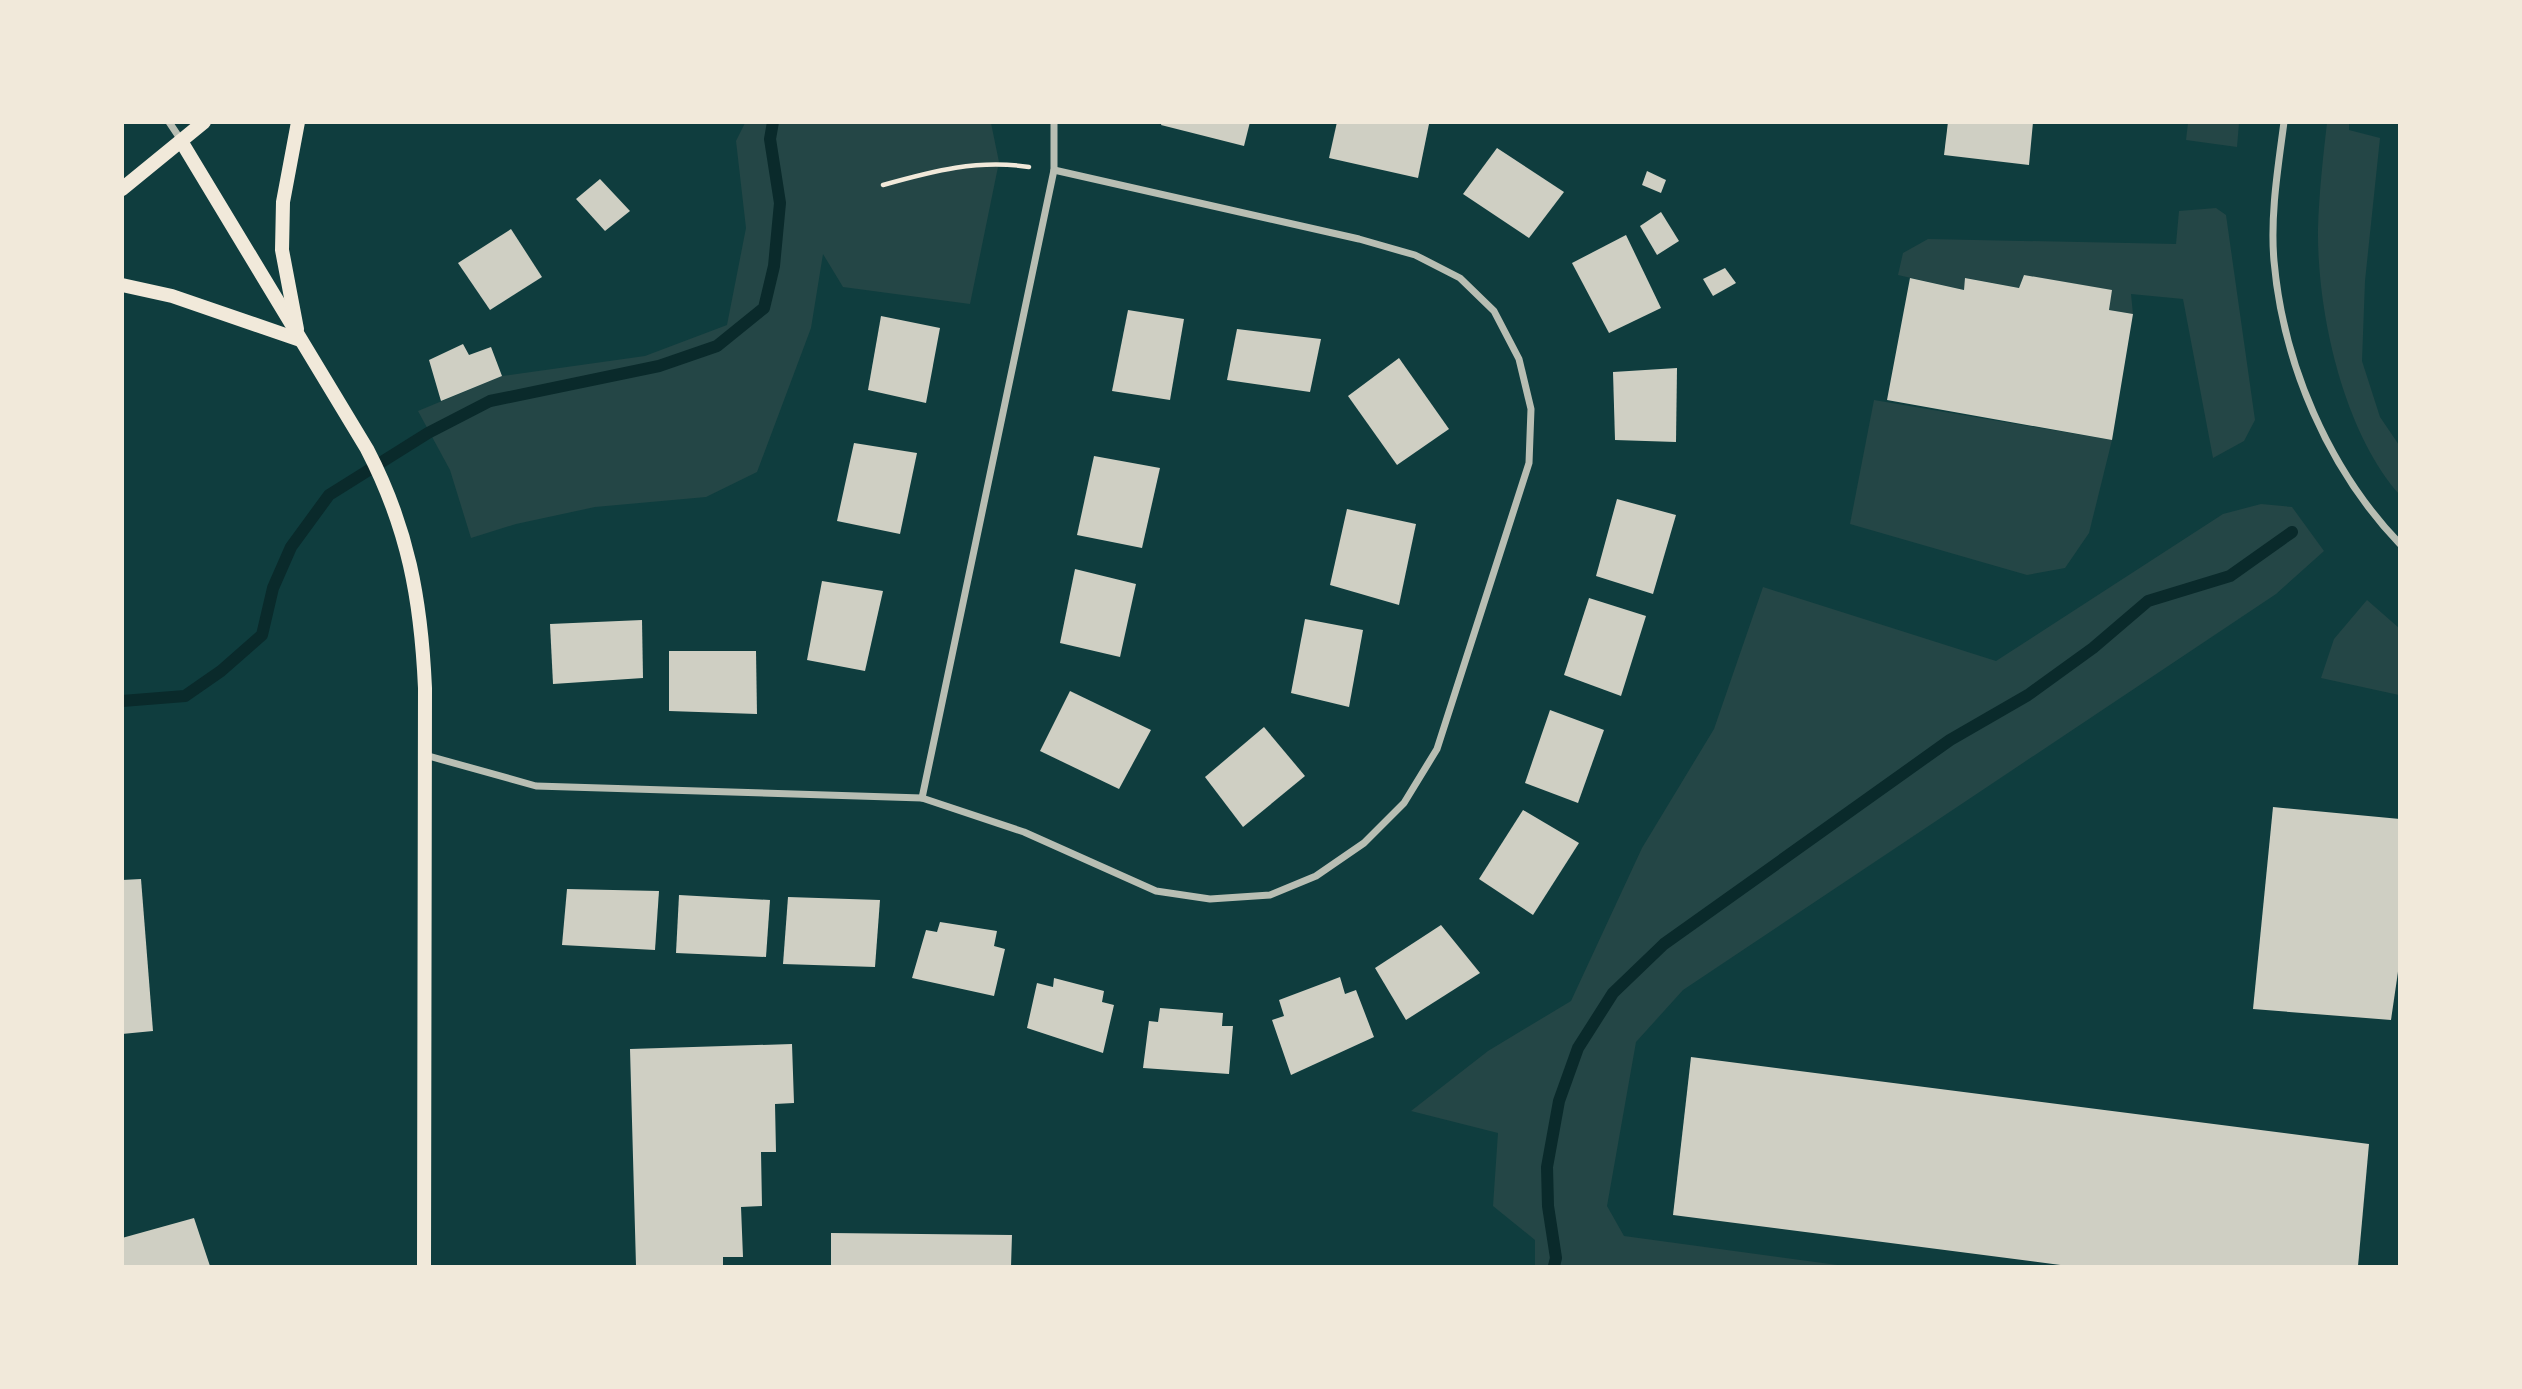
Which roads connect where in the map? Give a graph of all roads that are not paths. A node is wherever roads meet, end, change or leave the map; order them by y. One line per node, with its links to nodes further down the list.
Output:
1 (169, 122): 6 (street)
2 (204, 122): 6 (main road)
3 (298, 122): 10 (main road)
4 (1054, 122): 7 (street)
5 (2284, 122): 11 (street)
6 (181, 141): 8 (main road); 10 (main road)
7 (1054, 170): 13 (street); 13 (street)
8 (122, 189)
9 (122, 285): 10 (main road)
10 (300, 340): 12 (main road)
11 (2399, 544)
12 (425, 755): 13 (street); 14 (main road)
13 (922, 798)
14 (424, 1266)

